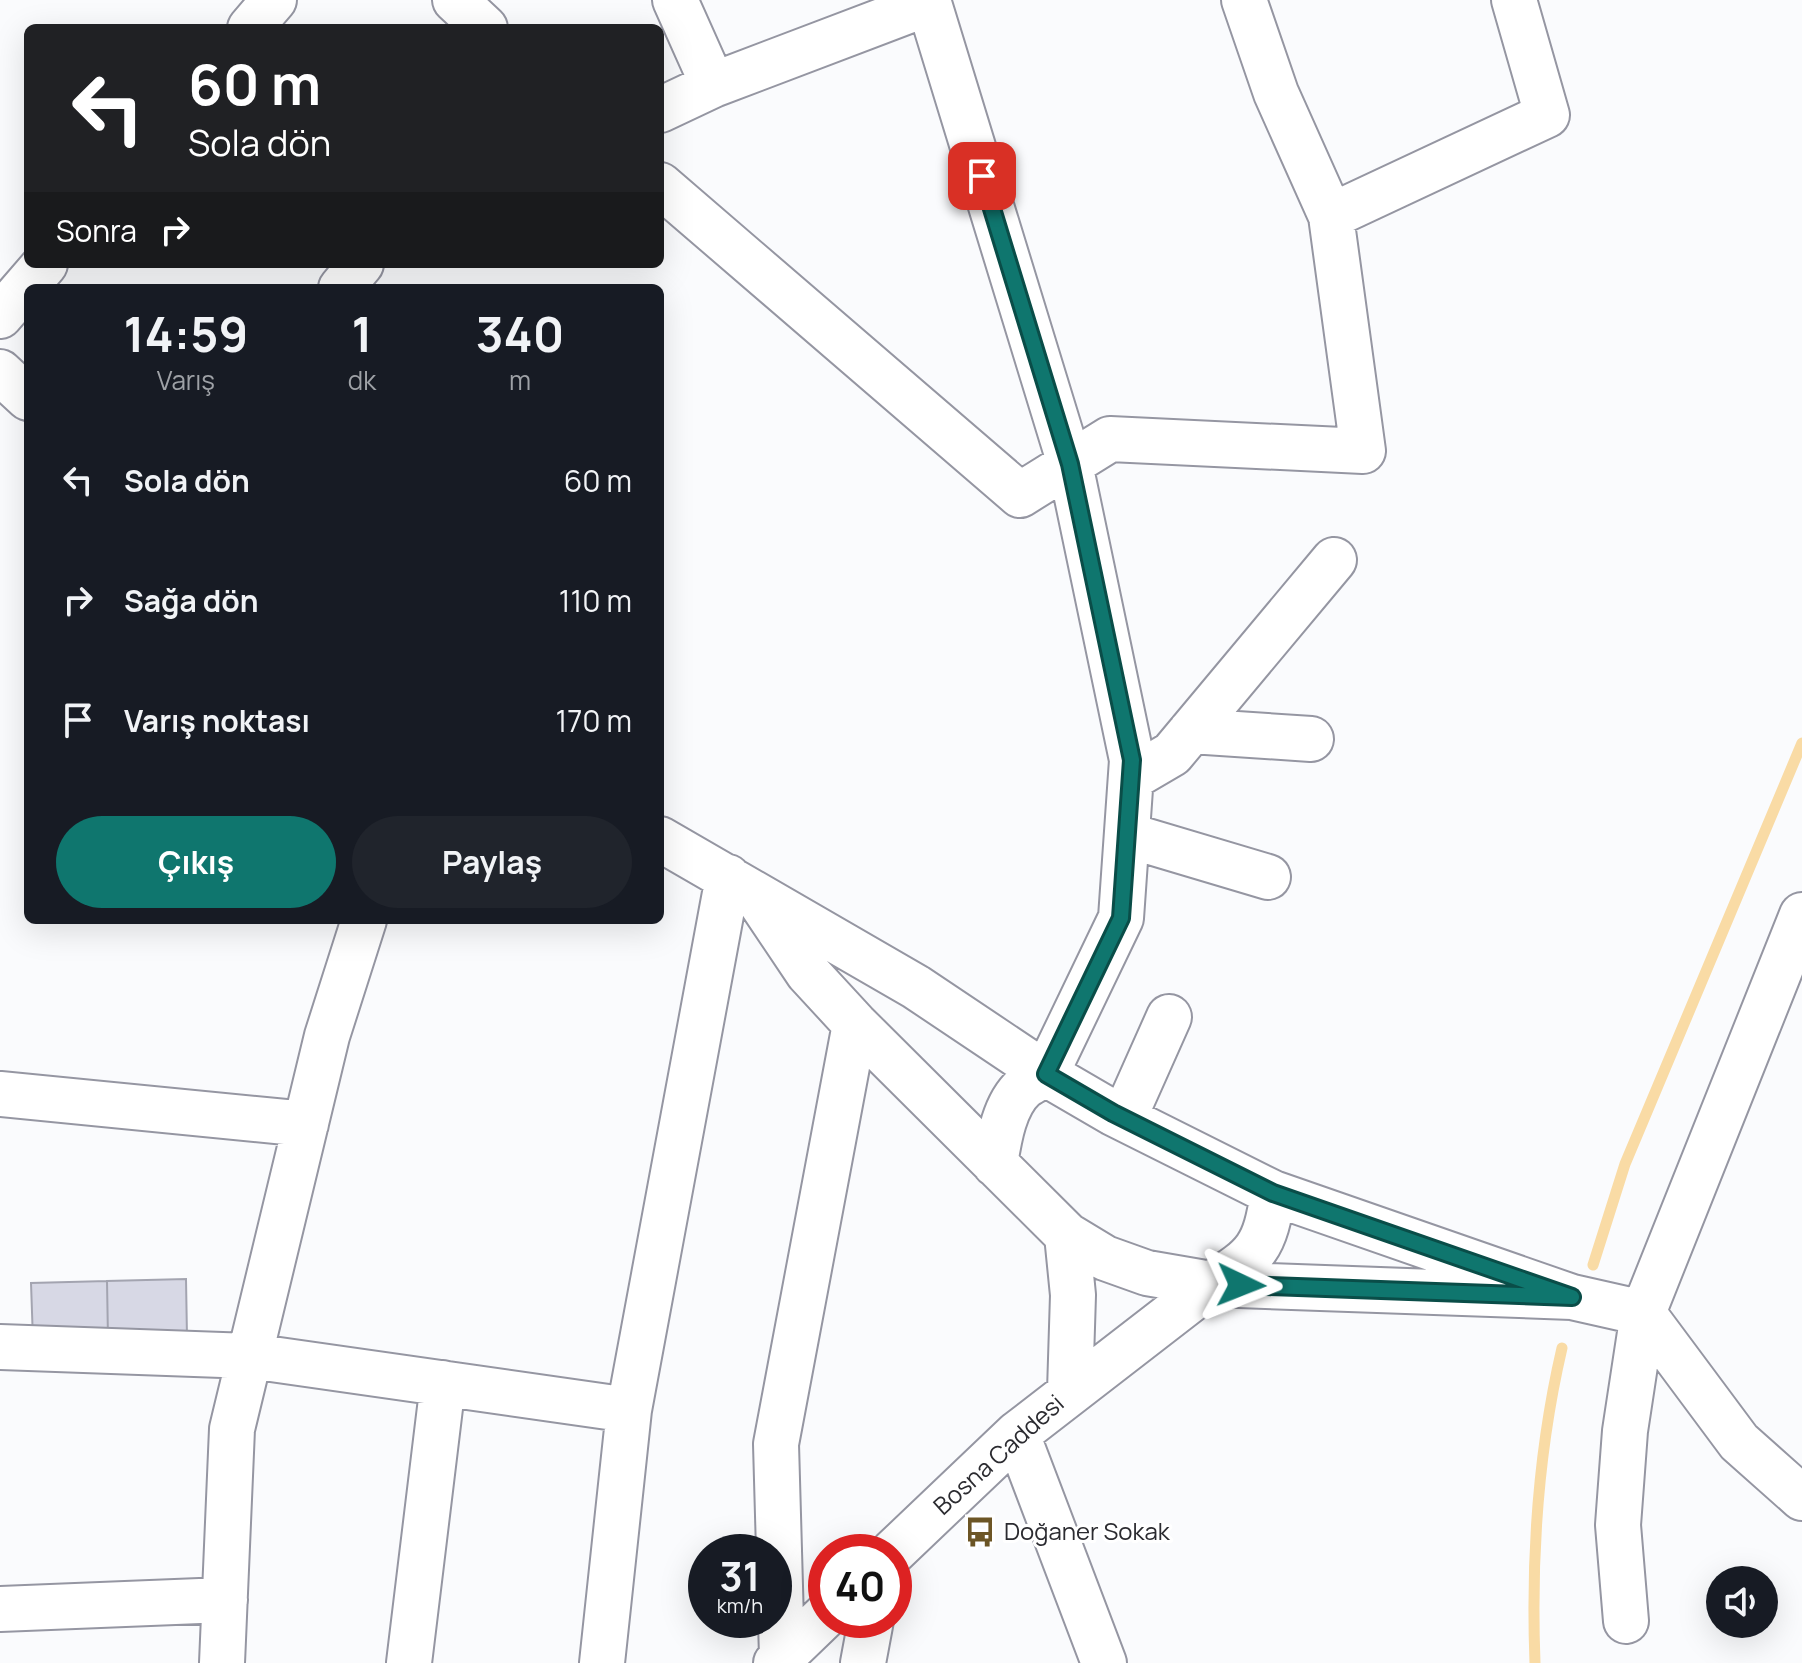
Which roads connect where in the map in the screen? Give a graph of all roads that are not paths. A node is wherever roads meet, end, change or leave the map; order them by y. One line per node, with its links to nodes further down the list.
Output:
1 (274, 0): 7 (street)
2 (455, 0): 8 (street)
3 (675, 0): 9 (street)
4 (1244, 0): 12 (street)
5 (1514, 0): 12 (street)
6 (929, 1): 9 (street); 19 (street)
7 (253, 24)
8 (481, 24)
9 (713, 85): 10 (street)
10 (664, 108)
11 (664, 188): 19 (street)
12 (1331, 216): 19 (street)
13 (358, 268): 14 (street)
14 (344, 284)
15 (24, 295): 16 (street)
16 (0, 316)
17 (0, 372): 18 (street)
18 (24, 394)
19 (1070, 464): 23 (street)
20 (1334, 560): 21 (street)
21 (1191, 731): 22 (street); 23 (street)
22 (1311, 739)
23 (1131, 778): 24 (street)
24 (1127, 835): 26 (street); 32 (street)
25 (664, 841): 27 (street)
26 (1268, 877)
27 (743, 887): 31 (street); 32 (street); 46 (street)
28 (1802, 915): 41 (street)
29 (363, 924): 35 (street)
30 (1169, 1017): 34 (street)
31 (855, 1024): 36 (street); 55 (street)
32 (1046, 1074): 34 (street); 36 (street)
33 (0, 1094): 35 (street)
34 (1124, 1118): 37 (street)
35 (306, 1124): 43 (street)
36 (995, 1164): 38 (street)
37 (1273, 1193): 39 (street, Bosna Caddesi); 40 (street)
38 (1067, 1235): 39 (street); 45 (street)
39 (1211, 1284): 40 (street); 45 (street, Bosna Caddesi)
40 (1572, 1297): 41 (street)
41 (1643, 1313): 48 (street); 52 (street)
42 (0, 1347): 43 (street)
43 (250, 1356): 44 (street); 50 (street)
44 (443, 1383): 46 (street); 57 (street)
45 (1070, 1391): 47 (street, Bosna Caddesi)
46 (629, 1410): 58 (street)
47 (1017, 1434): 49 (street, Bosna Caddesi); 60 (street)
48 (1802, 1498)
49 (912, 1534)
50 (225, 1600): 51 (street); 56 (street)
51 (0, 1609)
52 (1626, 1621)
53 (808, 1632): 55 (street)
54 (868, 1638): 59 (street)
55 (779, 1660)
56 (222, 1663)
57 (409, 1663)
58 (602, 1663)
59 (863, 1663)
60 (1104, 1663)

